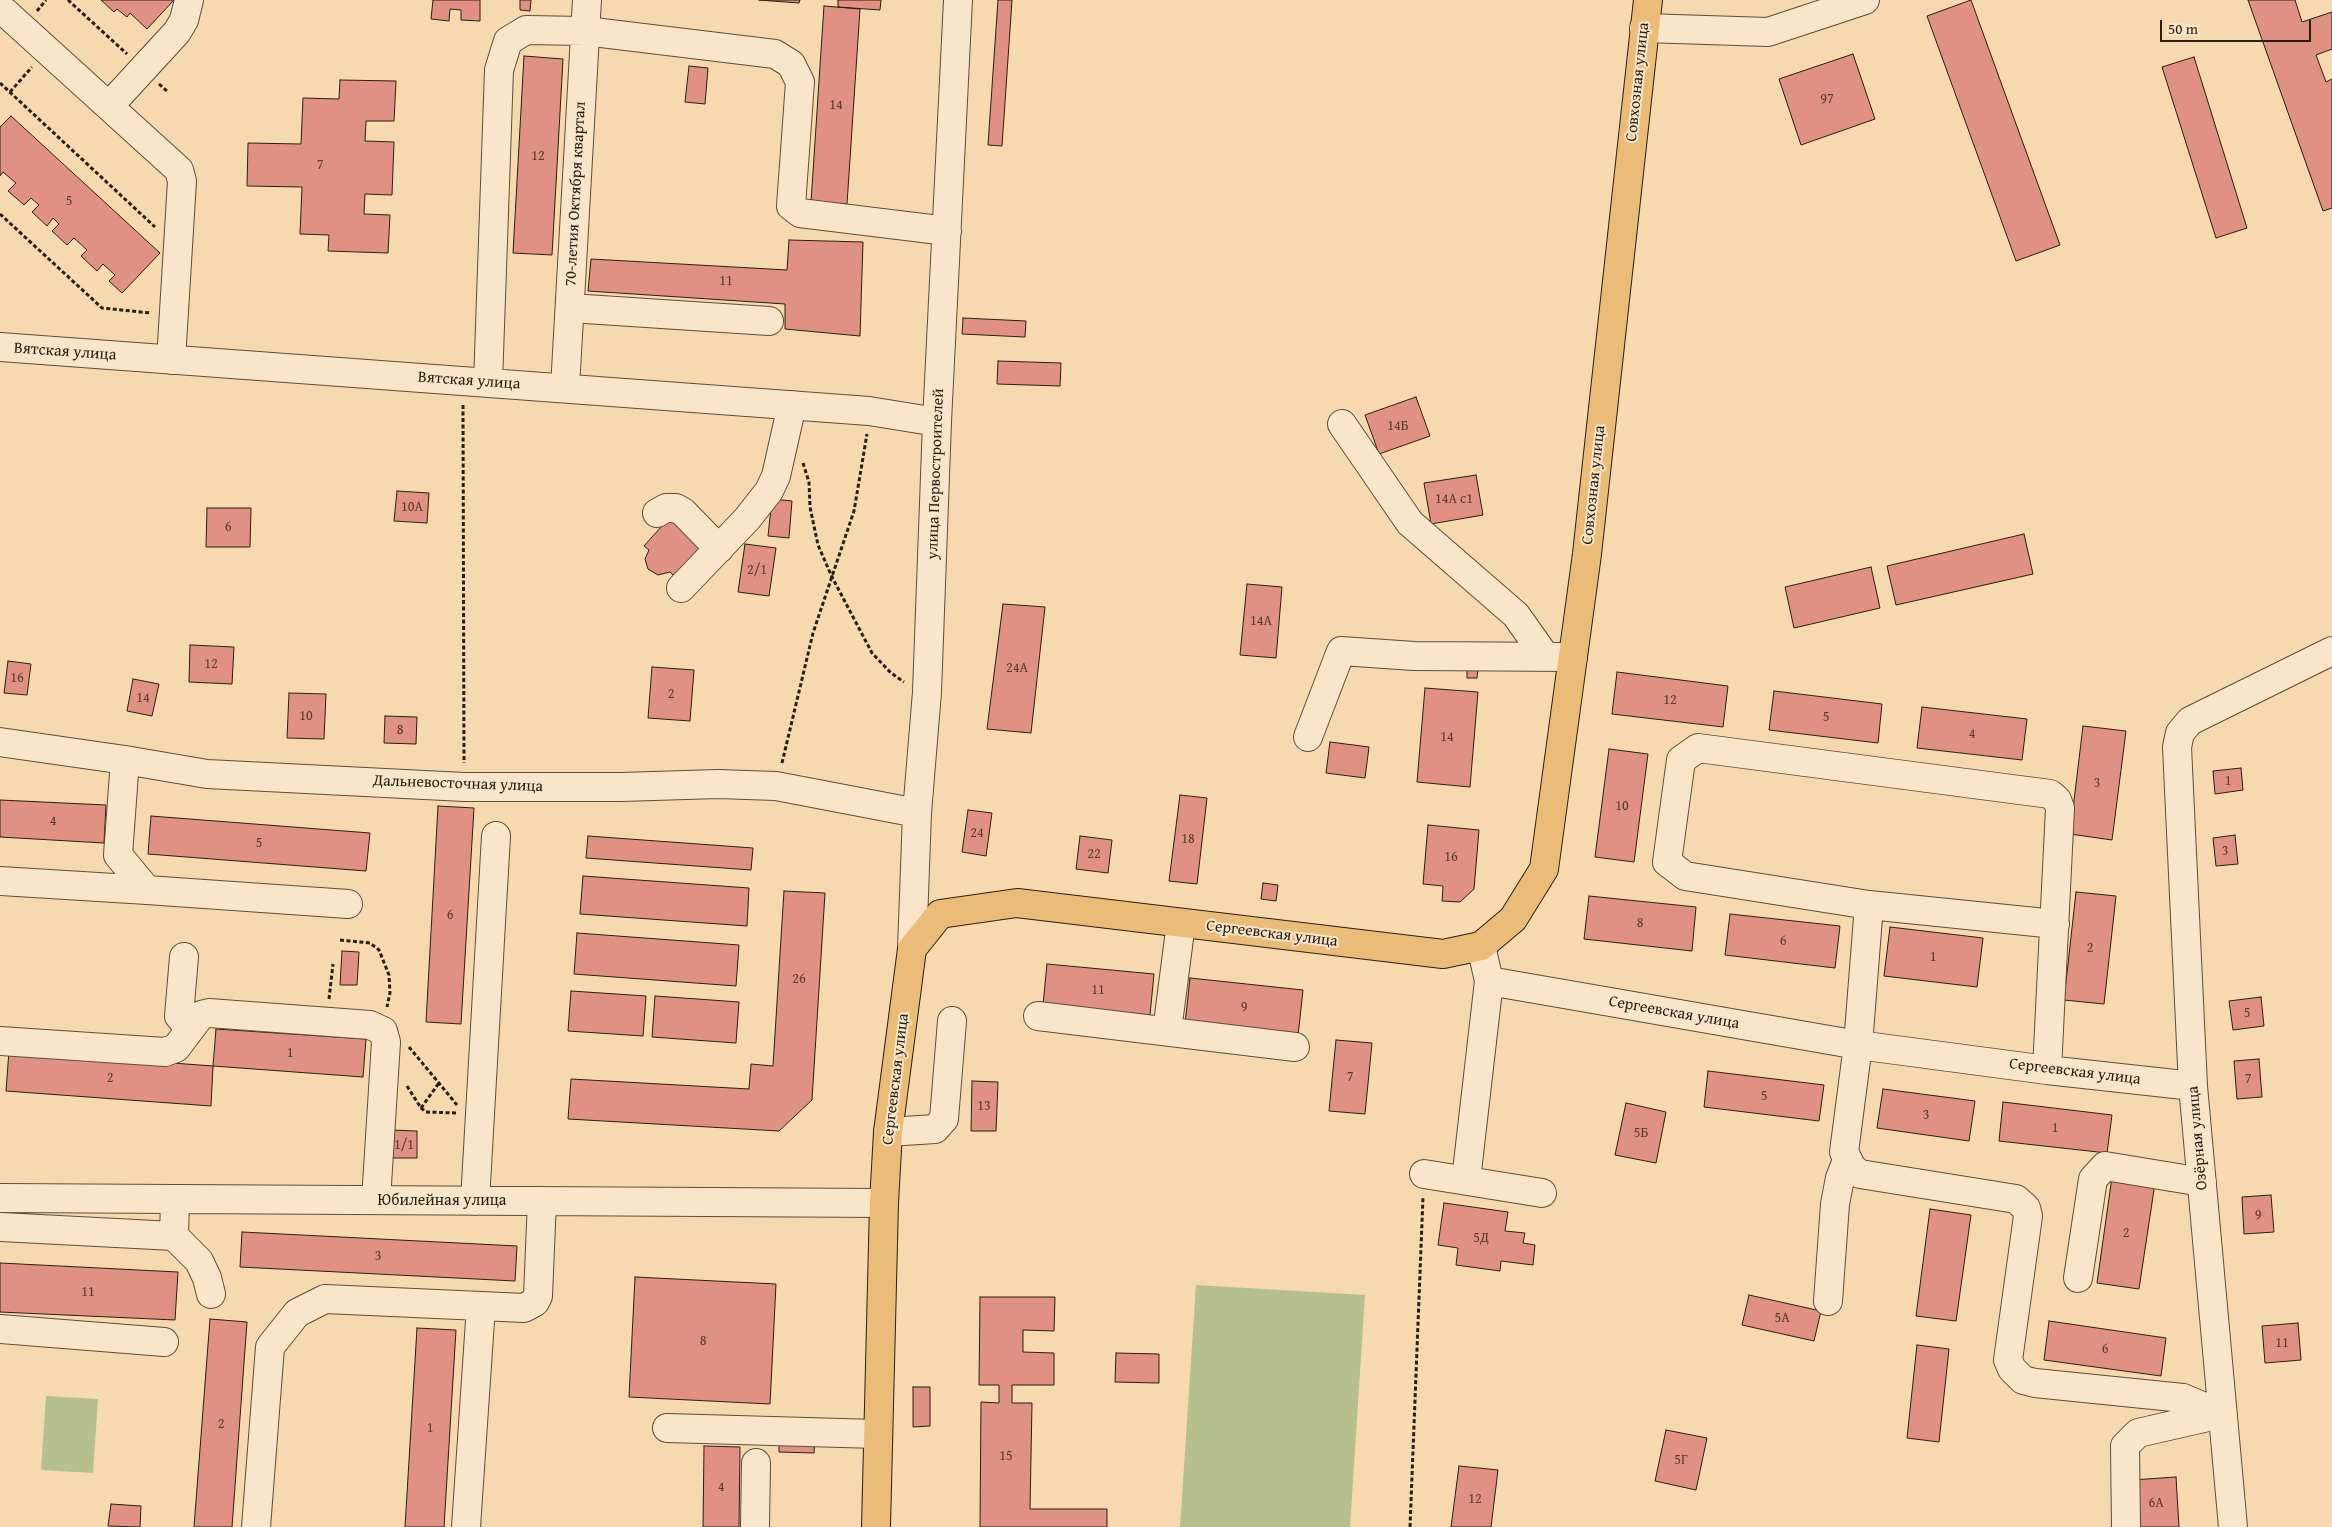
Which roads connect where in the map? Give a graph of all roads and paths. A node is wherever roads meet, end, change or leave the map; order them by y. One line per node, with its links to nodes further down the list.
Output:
1 (68, 0): 11 (path)
2 (189, 0): 11 (street)
3 (588, 0): 9 (street, 70-летия Октября квартал)
4 (958, 0): 17 (street, улица Первостроителей)
5 (1648, 0): 8 (main road, Совхозная улица)
6 (1865, 0): 8 (street)
7 (0, 9): 10 (street)
8 (1644, 28): 37 (main road, Совхозная улица)
9 (585, 31): 17 (street); 19 (street, 70-летия Октября квартал); 24 (street)
10 (47, 50): 13 (path); 15 (street)
11 (143, 69): 14 (path); 15 (street)
12 (0, 83): 13 (path)
13 (10, 92): 18 (path)
14 (168, 92)
15 (110, 106): 18 (street)
16 (0, 214): 20 (path)
17 (947, 231): 28 (street, улица Первостроителей)
18 (178, 248): 20 (street)
19 (570, 308): 21 (street); 25 (street, 70-летия Октября квартал)
20 (174, 315): 23 (street)
21 (769, 321)
22 (0, 347): 23 (street, Вятская улица)
23 (172, 360): 24 (street, Вятская улица)
24 (476, 382): 25 (street, Вятская улица); 43 (path)
25 (565, 388): 26 (street, Вятская улица)
26 (792, 405): 27 (street, Вятская улица); 30 (street)
27 (869, 411): 28 (street, Вятская улица); 33 (path)
28 (937, 422): 38 (street, улица Первостроителей)
29 (1342, 424): 36 (street)
30 (785, 438): 32 (street); 33 (path)
31 (657, 513): 32 (street)
32 (719, 549): 34 (street)
33 (832, 577): 38 (path); 42 (path)
34 (681, 588)
35 (2332, 651): 68 (street, Озёрная улица)
36 (1545, 656): 37 (street); 39 (street)
37 (1573, 657): 52 (main road, Совхозная улица)
38 (927, 692): 44 (street, улица Первостроителей)
39 (1308, 737)
40 (0, 742): 41 (street, Дальневосточная улица)
41 (125, 760): 43 (street, Дальневосточная улица); 47 (street)
42 (776, 786): 43 (street, Дальневосточная улица); 44 (street, Дальневосточная улица)
43 (464, 787)
44 (917, 812): 53 (street, улица Первостроителей)
45 (496, 836): 80 (street)
46 (0, 881): 47 (street)
47 (147, 890): 48 (street)
48 (348, 904)
49 (1869, 905): 51 (street); 51 (street); 63 (street)
50 (1182, 923): 52 (main road, Сергеевская улица); 53 (main road, Сергеевская улица); 61 (street)
51 (2055, 924): 65 (street)
52 (1481, 946): 56 (street)
53 (912, 949): 71 (main road, Сергеевская улица)
54 (184, 957): 60 (street)
55 (333, 964): 59 (path)
56 (1489, 981): 63 (street, Сергеевская улица); 74 (street)
57 (1038, 1016): 61 (street)
58 (952, 1021): 71 (street)
59 (326, 1022): 60 (street); 79 (street)
60 (190, 1029): 62 (street)
61 (1167, 1031): 64 (street)
62 (0, 1041)
63 (1858, 1044): 65 (street, Сергеевская улица); 72 (street)
64 (1295, 1047)
65 (2047, 1070): 68 (street, Сергеевская улица)
66 (439, 1083): 69 (path)
67 (406, 1084): 69 (path)
68 (2193, 1086): 75 (street, Озёрная улица)
69 (421, 1108): 70 (path)
70 (463, 1113)
71 (888, 1132): 82 (main road, Сергеевская улица)
72 (1847, 1160): 87 (street); 91 (street)
73 (1424, 1174): 74 (street); 99 (path)
74 (1466, 1180): 76 (street)
75 (2202, 1182): 85 (street); 91 (street, Озёрная улица)
76 (1542, 1193)
77 (0, 1198): 78 (street, Юбилейная улица)
78 (176, 1200): 79 (street, Юбилейная улица); 84 (street)
79 (376, 1200): 80 (street, Юбилейная улица)
80 (475, 1201): 81 (street, Юбилейная улица)
81 (542, 1201): 82 (street, Юбилейная улица); 88 (street)
82 (884, 1203): 93 (main road, Сергеевская улица)
83 (1, 1227): 84 (street)
84 (174, 1236): 86 (street)
85 (2078, 1278)
86 (211, 1294)
87 (1828, 1301)
88 (481, 1306): 95 (street); 96 (street)
89 (0, 1328): 90 (street)
90 (164, 1342)
91 (2222, 1414): 100 (street); 101 (street, Озёрная улица)
92 (667, 1428): 93 (street)
93 (878, 1434): 98 (main road, Сергеевская улица)
94 (756, 1463): 97 (street)
95 (256, 1527)
96 (466, 1527)
97 (755, 1527)
98 (876, 1527)
99 (1410, 1527)
100 (2126, 1527)
101 (2233, 1527)

